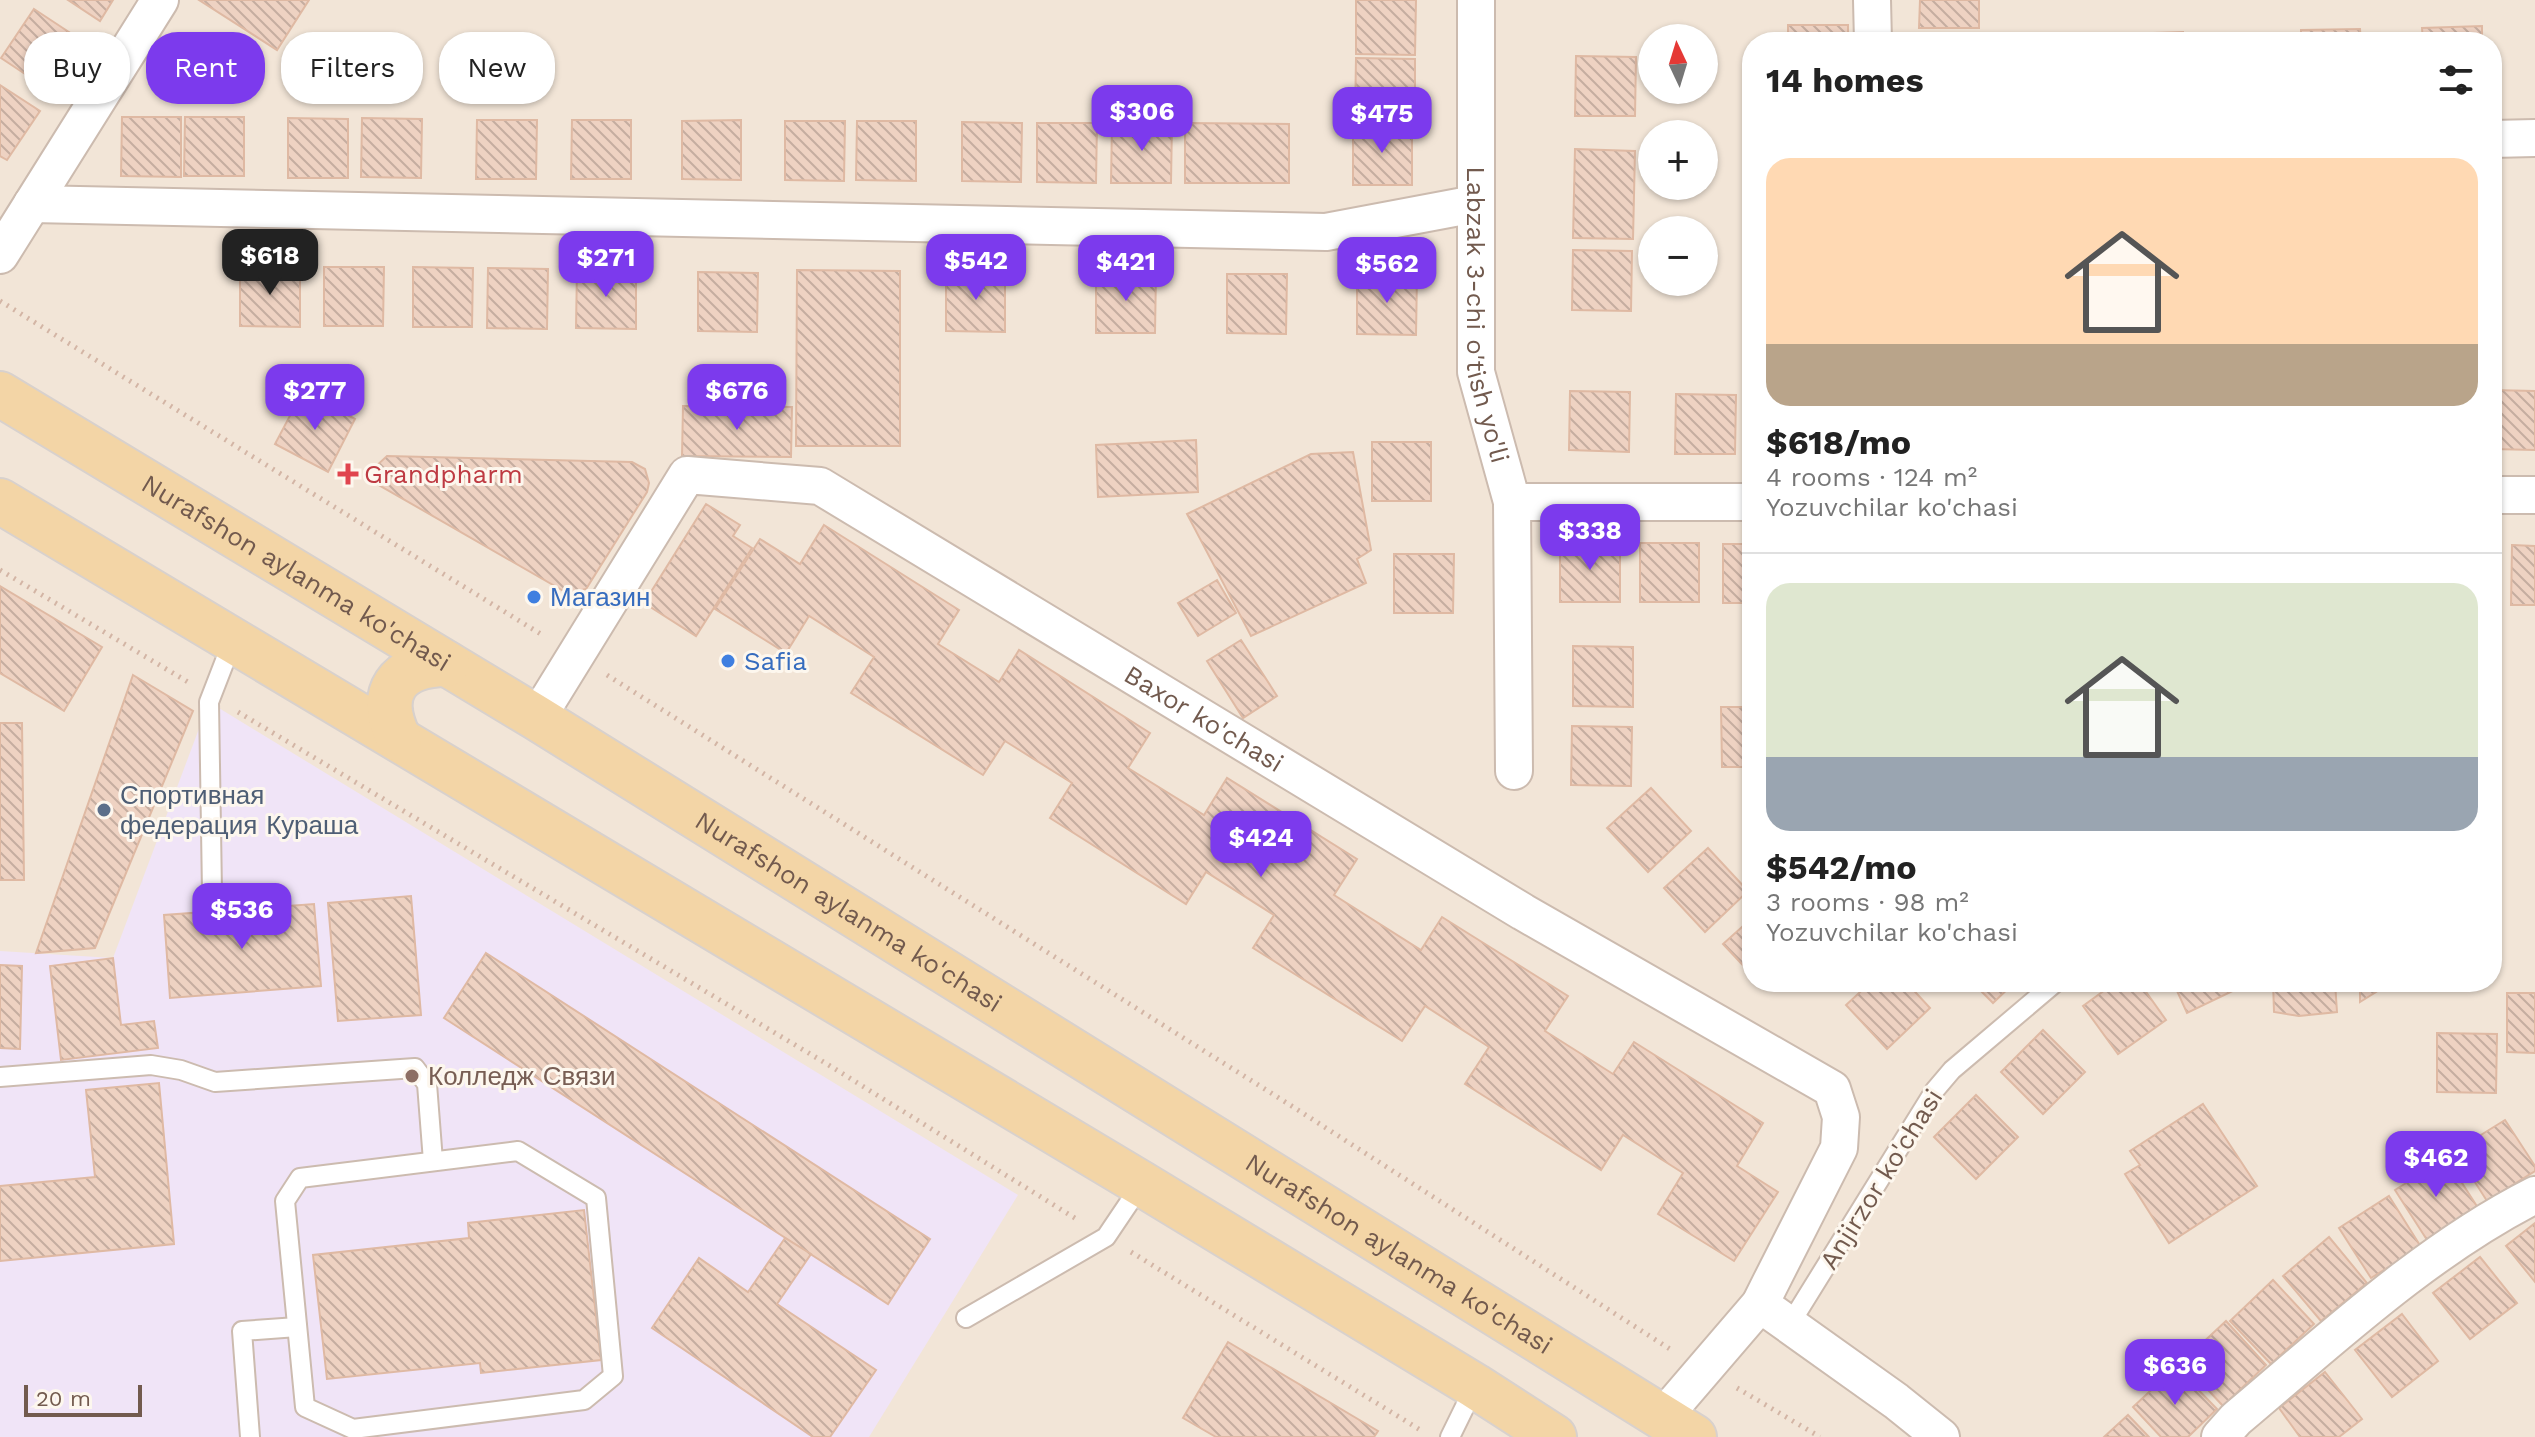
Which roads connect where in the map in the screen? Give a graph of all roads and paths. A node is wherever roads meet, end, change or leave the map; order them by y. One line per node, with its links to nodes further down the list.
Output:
1 (160, 0): 7 (street)
2 (1476, 0): 8 (street, Labzak 3-chi o'tish yo'li)
3 (1872, 0): 4 (street)
4 (1873, 32)
5 (2535, 138): 6 (street)
6 (2502, 139)
7 (32, 204): 8 (street); 9 (street)
8 (1475, 204): 15 (street, Labzak 3-chi o'tish yo'li)
9 (0, 255)
10 (0, 301): 19 (path)
11 (0, 394): 20 (main road, Nurafshon aylanma ko'chasi)
12 (2502, 495): 13 (street)
13 (2535, 495)
14 (0, 501): 18 (main road)
15 (1512, 502): 16 (street); 24 (street, Labzak 3-chi o'tish yo'li)
16 (1742, 502)
17 (0, 570): 21 (path)
18 (233, 640): 21 (lane); 23 (main road)
19 (576, 656): 22 (street, Baxor ko'chasi); 32 (street, Baxor ko'chasi); 36 (path)
20 (447, 664): 22 (main road, Nurafshon aylanma ko'chasi); 23 (main road)
21 (211, 696): 25 (lane); 31 (path)
22 (537, 718): 38 (main road, Nurafshon aylanma ko'chasi)
23 (399, 739): 29 (main road)
24 (1514, 771)
25 (212, 892)
26 (2044, 992): 34 (lane, Anjirzor ko'chasi)
27 (0, 1077): 28 (lane)
28 (433, 1161): 35 (lane); 35 (lane)
29 (1142, 1184): 31 (lane); 37 (main road)
30 (2535, 1195): 45 (street)
31 (1106, 1237): 33 (lane); 40 (path)
32 (1760, 1304): 34 (street); 36 (street, Baxor ko'chasi)
33 (966, 1318)
34 (1790, 1324): 44 (street)
35 (297, 1327): 39 (lane)
36 (1703, 1368): 38 (street, Baxor ko'chasi); 43 (path)
37 (1475, 1386): 41 (lane); 42 (main road)
38 (1678, 1427)
39 (250, 1437)
40 (1432, 1437)
41 (1450, 1437)
42 (1554, 1437)
43 (1820, 1437)
44 (1941, 1437)
45 (2220, 1437)

